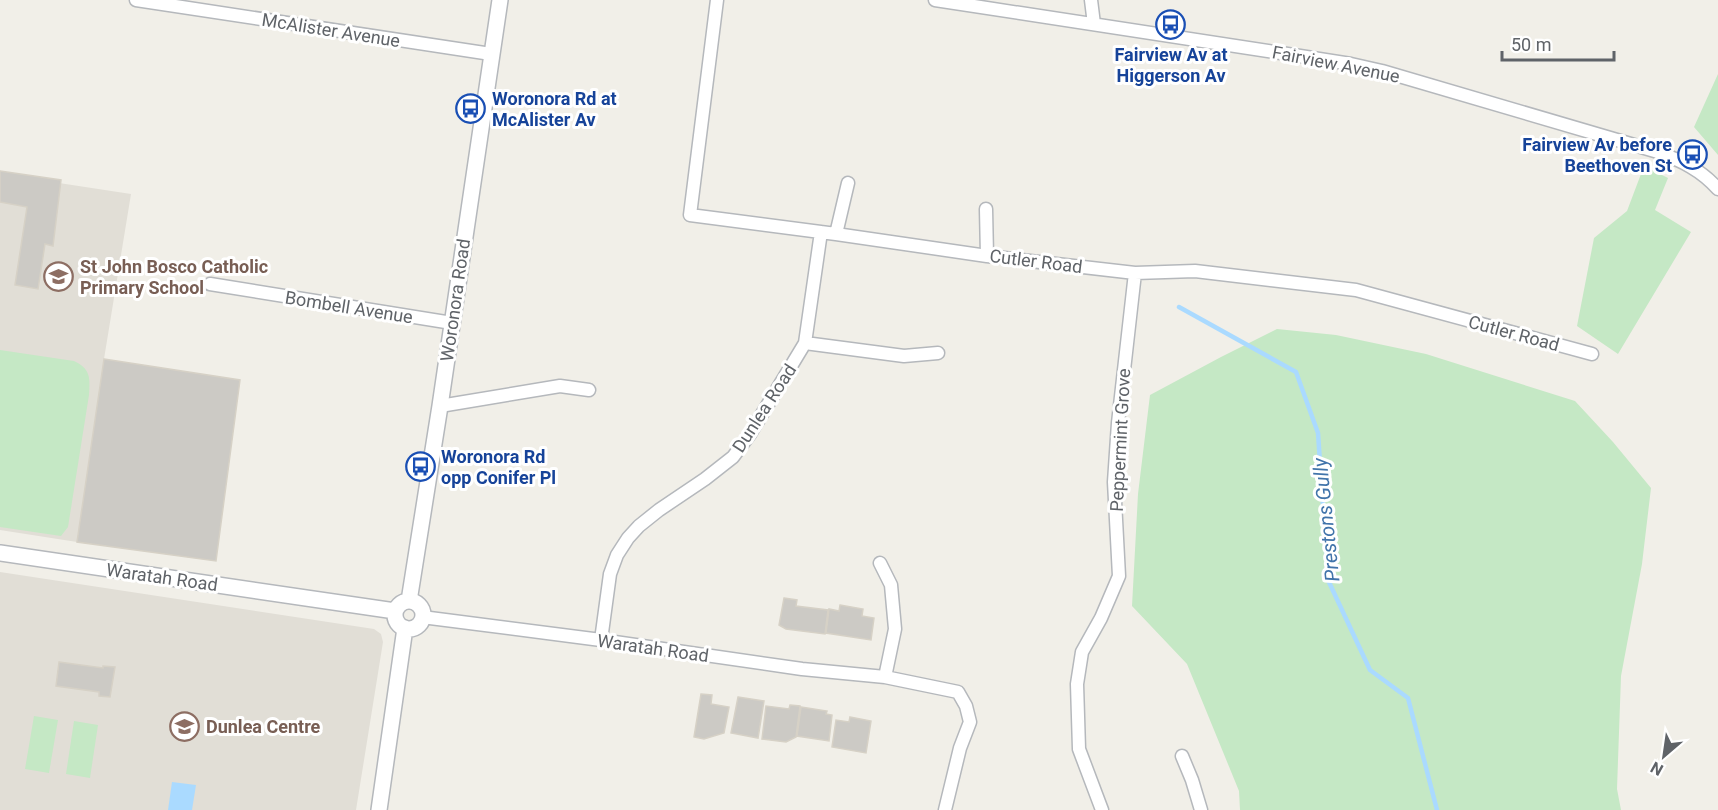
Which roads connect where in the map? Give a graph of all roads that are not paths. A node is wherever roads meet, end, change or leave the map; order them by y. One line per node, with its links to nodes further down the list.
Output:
1 (136, 0): 7 (street, McAlister Avenue)
2 (500, 0): 7 (street, Woronora Road)
3 (717, 0): 11 (street, Cutler Road)
4 (935, 0): 6 (street, Fairview Avenue)
5 (1091, 0): 6 (street)
6 (1094, 24): 9 (street, Fairview Avenue)
7 (491, 54): 16 (street, Woronora Road)
8 (848, 183): 12 (street)
9 (1718, 189)
10 (986, 209): 13 (street)
11 (821, 232): 12 (street, Cutler Road); 17 (street, Dunlea Road)
12 (836, 234): 13 (street, Cutler Road)
13 (987, 256): 14 (street, Cutler Road)
14 (1135, 273): 19 (street, Cutler Road); 33 (street, Peppermint Grove)
15 (210, 284): 16 (street, Bombell Avenue)
16 (452, 323): 21 (street, Woronora Road)
17 (805, 343): 18 (street); 28 (street, Dunlea Road)
18 (938, 353)
19 (1592, 354)
20 (589, 390): 21 (street)
21 (440, 406): 24 (street, Woronora Road)
22 (0, 553): 25 (street, Waratah Road)
23 (880, 563): 29 (street)
24 (409, 601): 25 (street); 26 (street)
25 (395, 611): 27 (street)
26 (423, 617): 27 (street); 28 (street, Waratah Road)
27 (405, 628): 31 (street)
28 (601, 640): 29 (street, Waratah Road)
29 (885, 677): 32 (street, Waratah Road)
30 (1182, 756): 34 (street)
31 (379, 810)
32 (945, 810)
33 (1102, 810)
34 (1201, 810)

